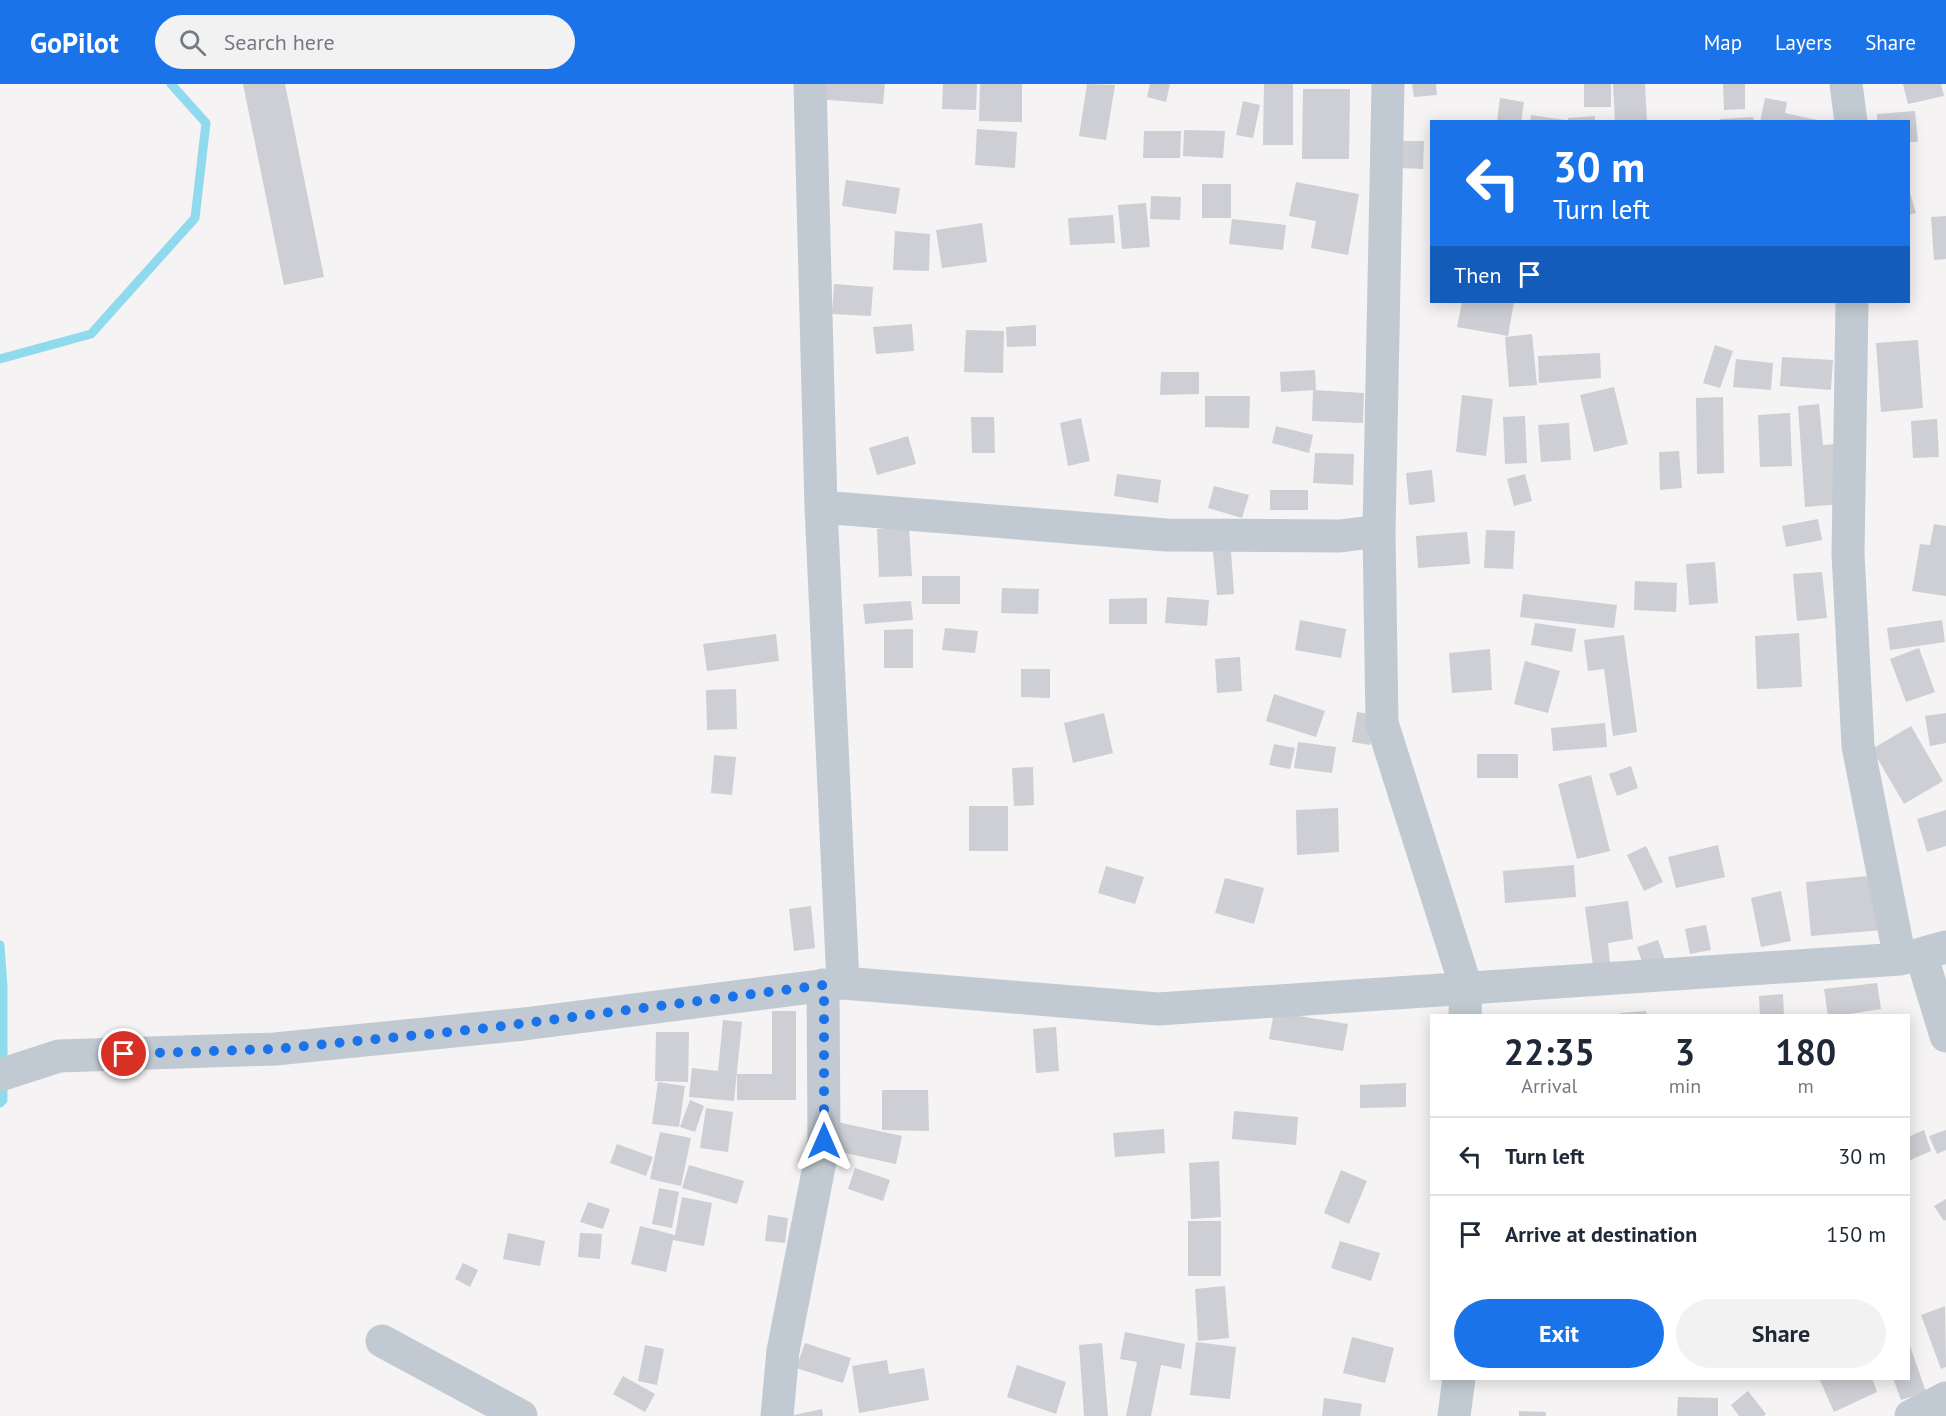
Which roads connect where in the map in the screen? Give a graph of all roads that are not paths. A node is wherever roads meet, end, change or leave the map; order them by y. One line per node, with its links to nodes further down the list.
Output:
1 (810, 84): 6 (street)
2 (1388, 84): 7 (street)
3 (1846, 84): 4 (street)
4 (1851, 120)
5 (1852, 303): 8 (street)
6 (821, 507): 7 (street); 9 (street)
7 (1379, 531): 10 (street)
8 (1922, 954): 10 (street); 11 (street)
9 (833, 984): 10 (street); 12 (street); 17 (street)
10 (1466, 1001)
11 (1946, 1036)
12 (1, 1074)
13 (382, 1341): 16 (street)
14 (1459, 1380): 18 (street)
15 (1946, 1398): 19 (street)
16 (520, 1416)
17 (777, 1416)
18 (1454, 1416)
19 (1911, 1416)

